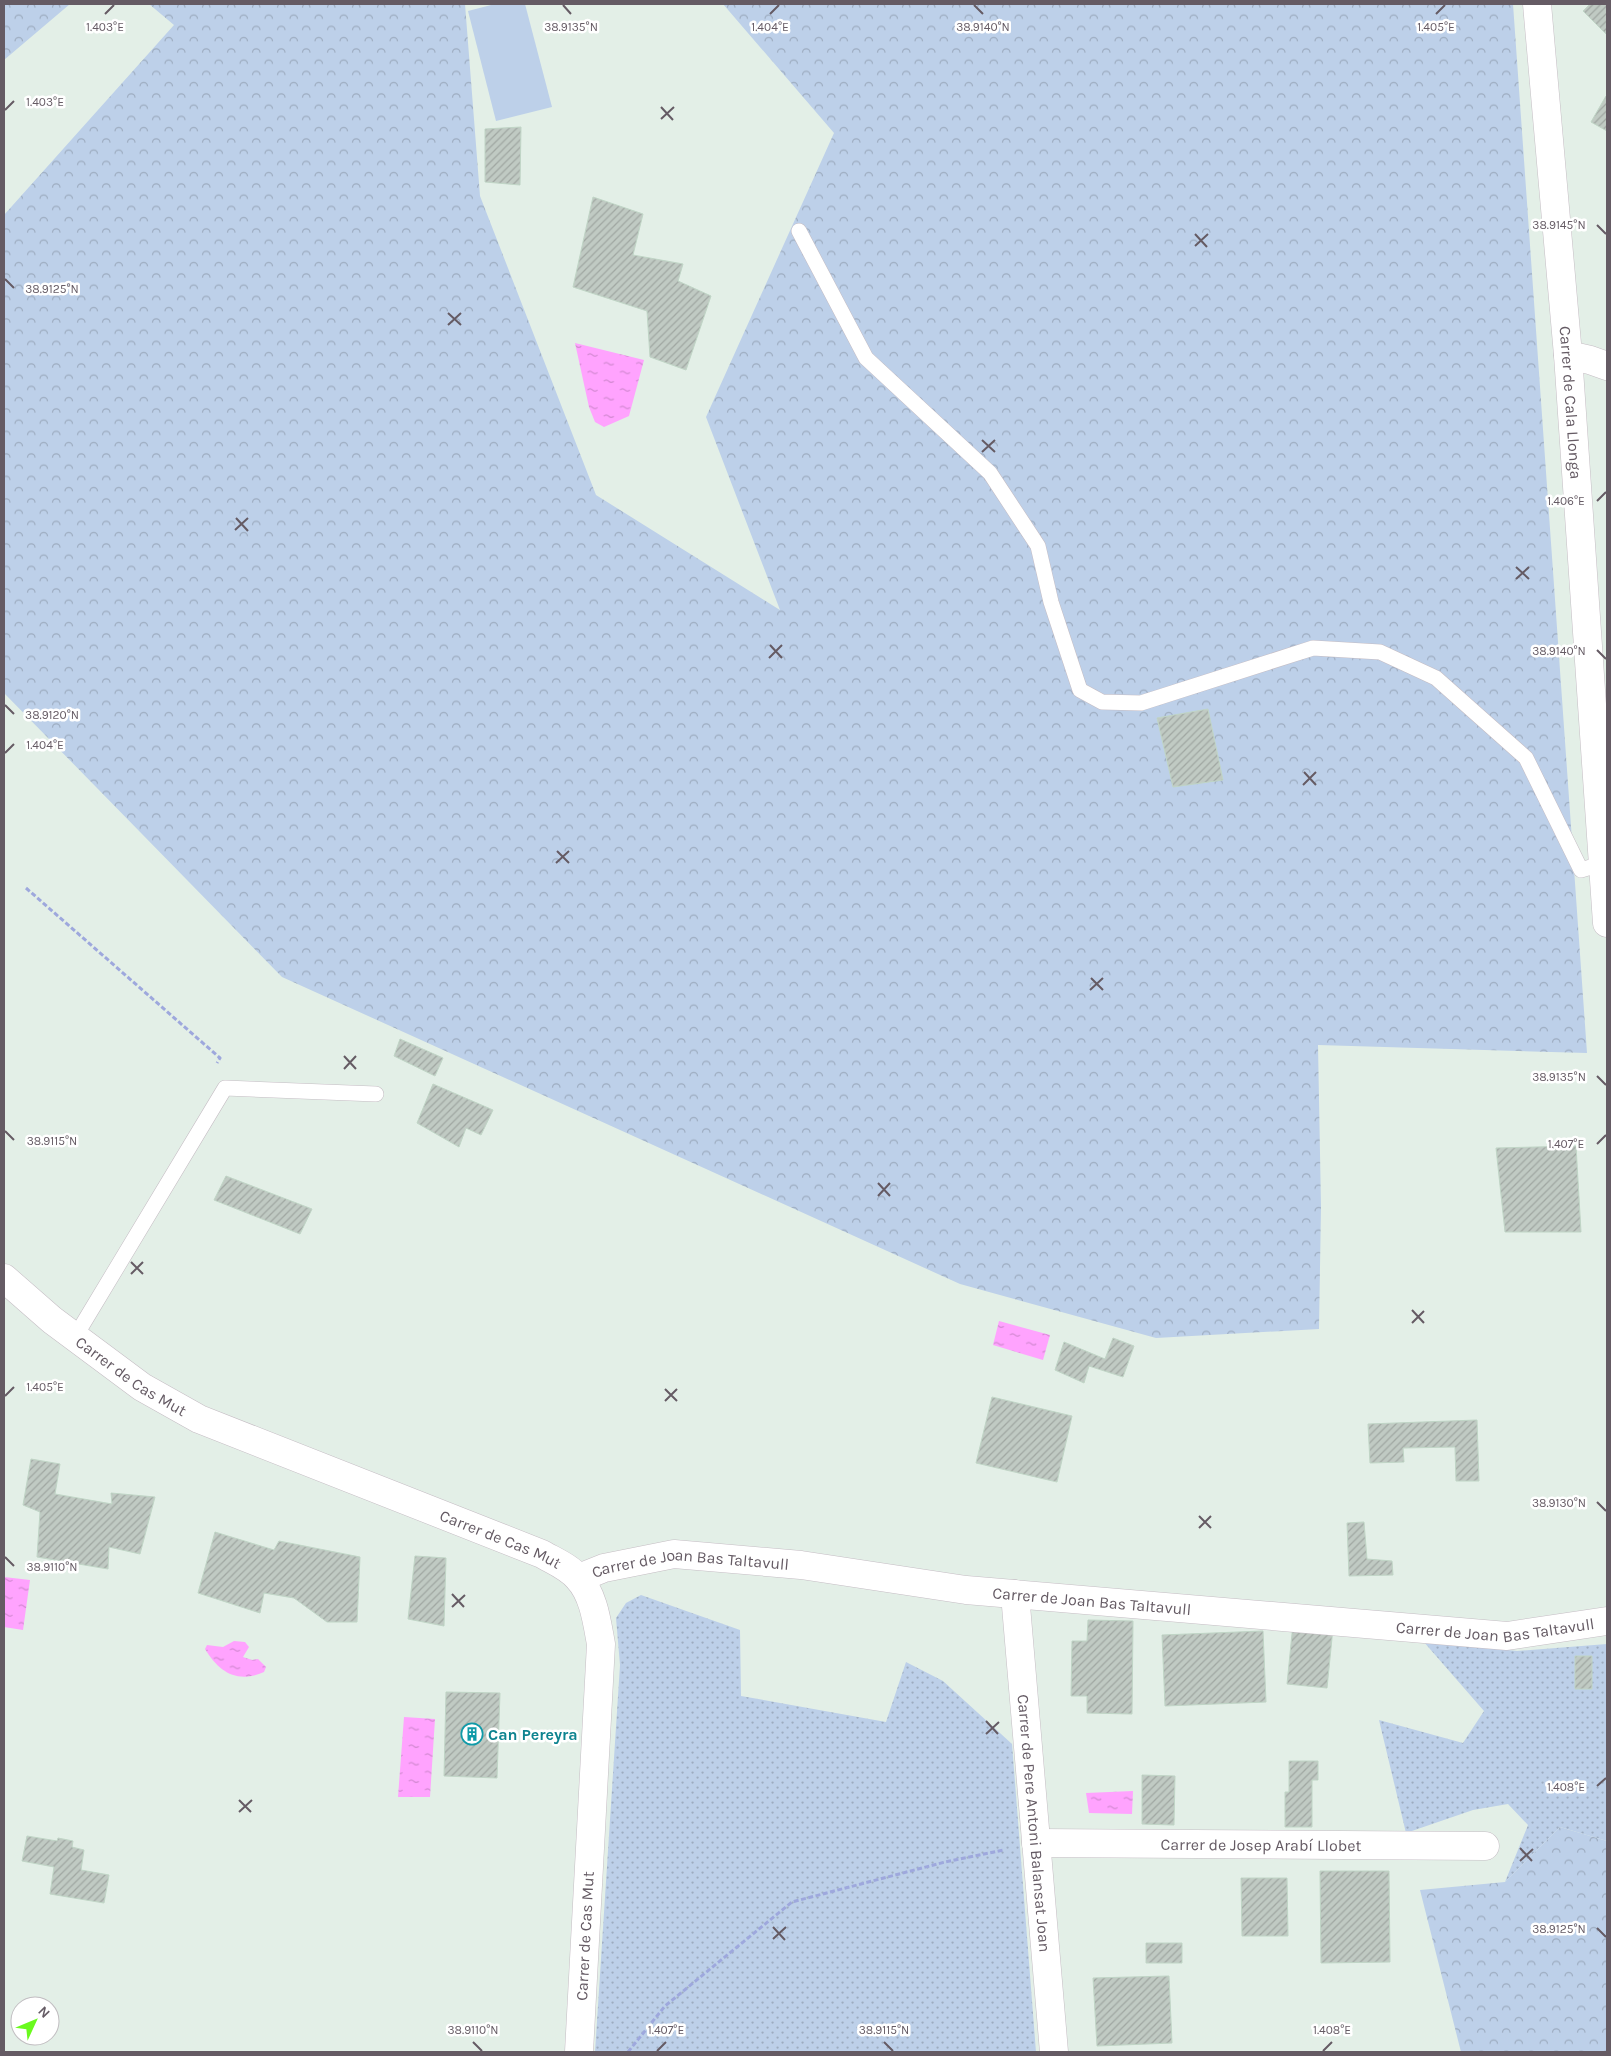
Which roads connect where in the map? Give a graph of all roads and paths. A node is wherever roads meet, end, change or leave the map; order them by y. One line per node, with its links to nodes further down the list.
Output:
1 (1537, 4): 3 (street, Carrer de Cala Llonga)
2 (799, 231): 5 (lane)
3 (1568, 355): 4 (street); 5 (street, Carrer de Cala Llonga)
4 (1607, 366)
5 (1604, 863): 7 (street, Carrer de Cala Llonga)
6 (26, 888): 8 (path)
7 (1607, 923)
8 (220, 1058)
9 (376, 1094): 11 (lane)
10 (4, 1278): 11 (street, Carrer de Cas Mut)
11 (75, 1337): 12 (street, Carrer de Cas Mut)
12 (579, 1578): 13 (street, Carrer de Joan Bas Taltavull); 17 (street, Carrer de Cas Mut)
13 (1016, 1594): 14 (street, Carrer de Joan Bas Taltavull); 15 (street, Carrer de Pere Antoni Balansat Joan)
14 (1607, 1621)
15 (1036, 1843): 16 (street, Carrer de Josep Arabí Llobet); 18 (path); 19 (street, Carrer de Pere Antoni Balansat Joan)
16 (1484, 1846)
17 (579, 2052)
18 (628, 2052)
19 (1054, 2052)

